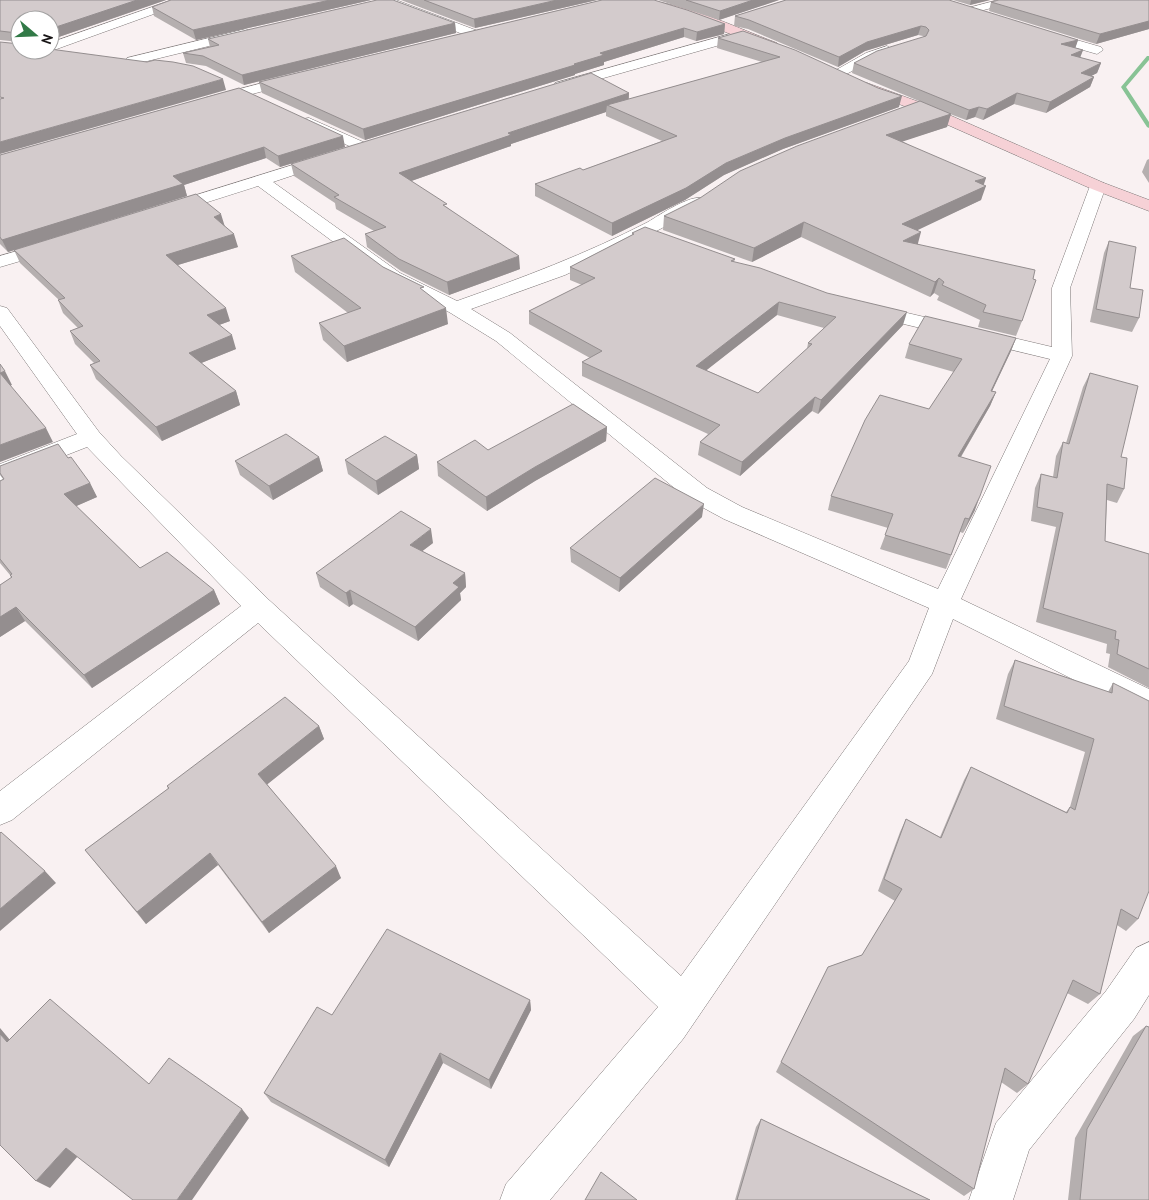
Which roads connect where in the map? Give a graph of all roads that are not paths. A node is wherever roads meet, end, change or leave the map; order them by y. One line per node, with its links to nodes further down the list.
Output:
1 (183, 0): 7 (street)
2 (387, 0): 6 (street); 14 (street)
3 (640, 0): 10 (main road)
4 (1011, 0): 8 (street)
5 (138, 4): 7 (street)
6 (371, 5)
7 (157, 8): 15 (street)
8 (988, 17)
9 (739, 19): 10 (street)
10 (720, 26): 13 (main road)
11 (254, 31): 21 (street)
12 (1035, 32): 17 (street)
13 (744, 34): 18 (main road); 26 (street)
14 (454, 38)
15 (60, 43)
16 (899, 46): 24 (street)
17 (1097, 50)
18 (789, 52)
19 (60, 53): 20 (street)
20 (68, 54)
21 (167, 65)
22 (821, 67): 24 (main road)
23 (311, 74): 27 (street)
24 (836, 74): 30 (main road)
25 (226, 83): 27 (street)
26 (547, 90)
27 (243, 91): 28 (street); 29 (street)
28 (261, 99)
29 (197, 104)
30 (917, 106): 32 (street); 36 (main road)
31 (296, 115): 34 (street)
32 (890, 116)
33 (384, 142): 34 (street)
34 (365, 148): 35 (street)
35 (260, 180): 39 (street); 43 (street)
36 (1098, 186): 38 (main road); 45 (street)
37 (708, 196): 43 (street)
38 (1149, 206)
39 (149, 215)
40 (65, 242): 41 (street)
41 (0, 262)
42 (850, 305): 45 (street)
43 (456, 308): 48 (street)
44 (0, 312): 46 (street)
45 (1062, 356): 48 (street)
46 (91, 437): 47 (street); 49 (street)
47 (0, 473)
48 (945, 603): 50 (street); 53 (street)
49 (259, 607): 51 (street); 53 (street)
50 (1149, 703)
51 (0, 810)
52 (1149, 961): 55 (street)
53 (683, 1004): 54 (street)
54 (522, 1200)
55 (992, 1200)

